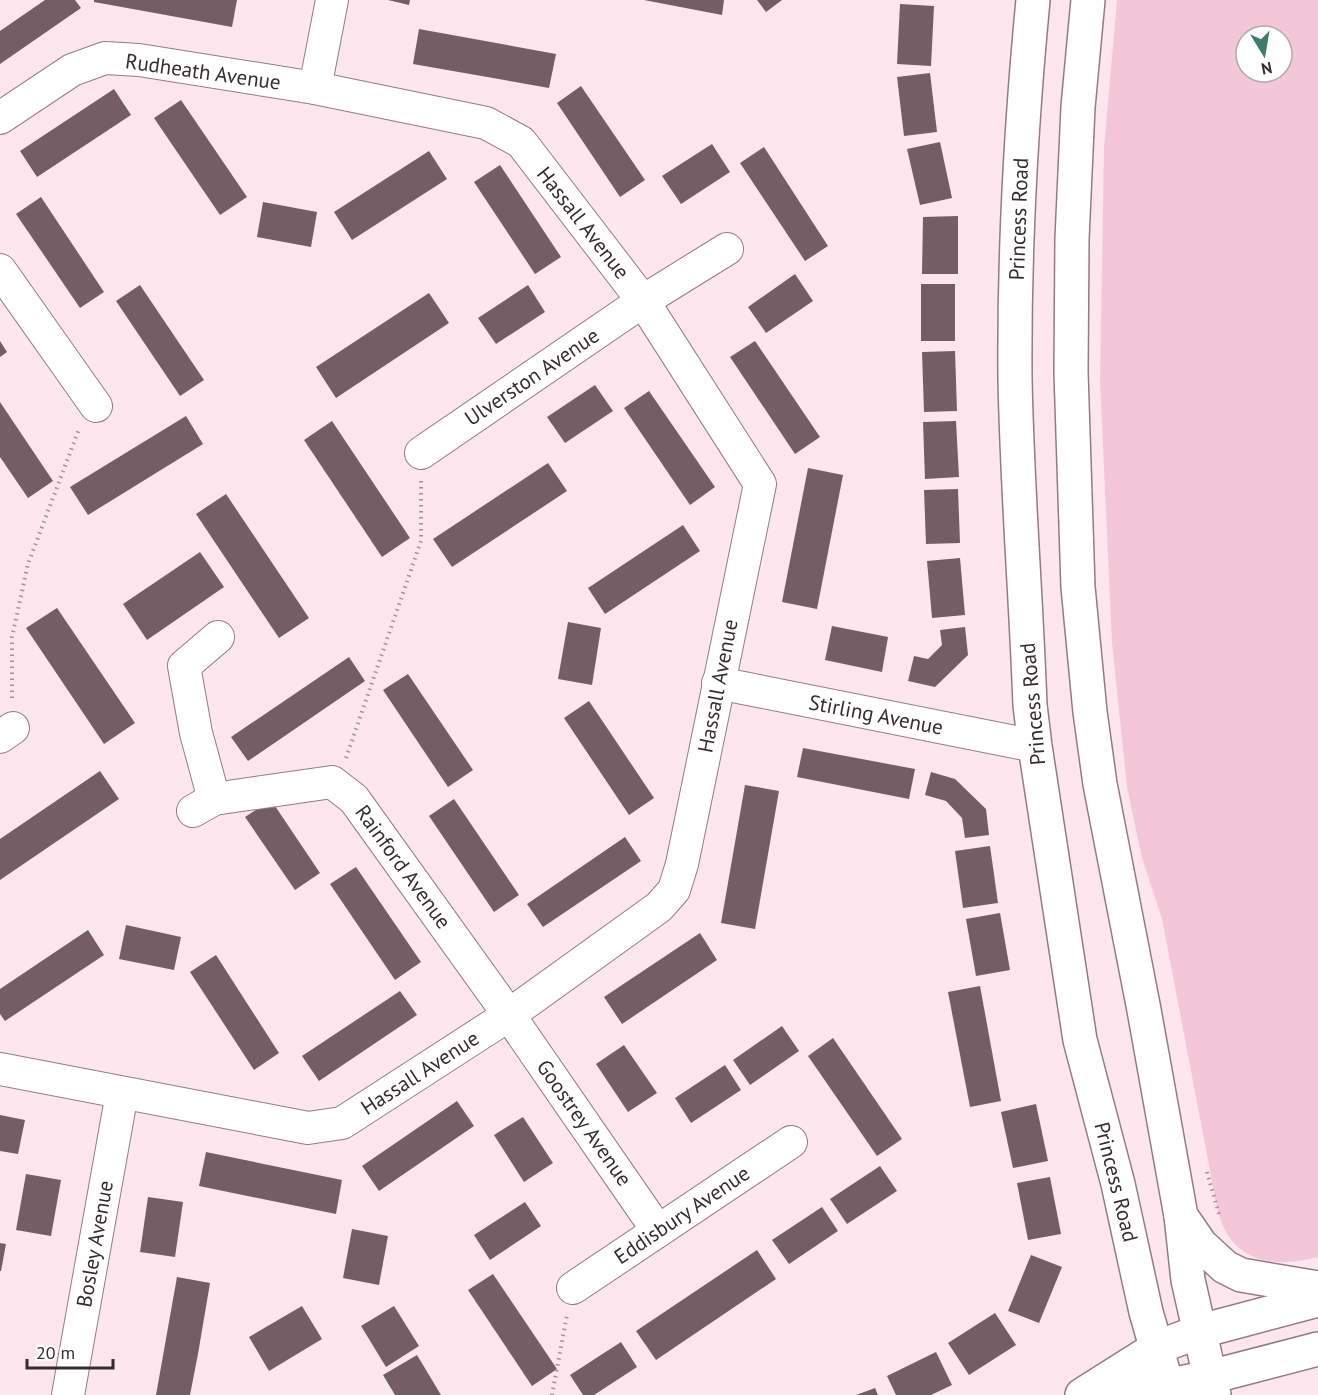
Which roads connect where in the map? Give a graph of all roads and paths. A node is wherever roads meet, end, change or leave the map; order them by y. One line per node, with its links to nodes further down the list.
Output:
1 (332, 0): 4 (street)
2 (1033, 0): 14 (main road, Princess Road)
3 (1088, 0): 21 (main road)
4 (315, 88): 5 (street, Rudheath Avenue); 8 (street, Hassall Avenue)
5 (0, 118)
6 (727, 249): 8 (street, Ulverston Avenue)
7 (0, 270): 9 (street)
8 (643, 301): 10 (street, Ulverston Avenue); 12 (street, Hassall Avenue)
9 (96, 406): 13 (path)
10 (421, 453): 15 (path)
11 (218, 637): 15 (street)
12 (718, 683): 14 (street, Stirling Avenue); 16 (street, Hassall Avenue)
13 (6, 733)
14 (1035, 747): 28 (main road, Princess Road)
15 (332, 782): 16 (street, Rainford Avenue)
16 (509, 1015): 18 (street, Hassall Avenue); 23 (street, Goostrey Avenue)
17 (0, 1069): 18 (street)
18 (122, 1093): 32 (street, Bosley Avenue)
19 (791, 1142): 23 (street, Eddisbury Avenue)
20 (1207, 1171): 22 (path)
21 (1180, 1216): 25 (main road); 27 (main road)
22 (1221, 1222)
23 (658, 1230): 24 (street, Eddisbury Avenue)
24 (573, 1288): 33 (path)
25 (1318, 1288)
26 (1318, 1300): 27 (main road)
27 (1201, 1331): 28 (main road); 30 (main road)
28 (1158, 1347): 31 (main road, Princess Road); 34 (main road)
29 (1318, 1349): 30 (main road)
30 (1212, 1386): 31 (main road)
31 (1169, 1390): 35 (main road)
32 (69, 1395)
33 (552, 1395)
34 (1082, 1395)
35 (1121, 1395)

